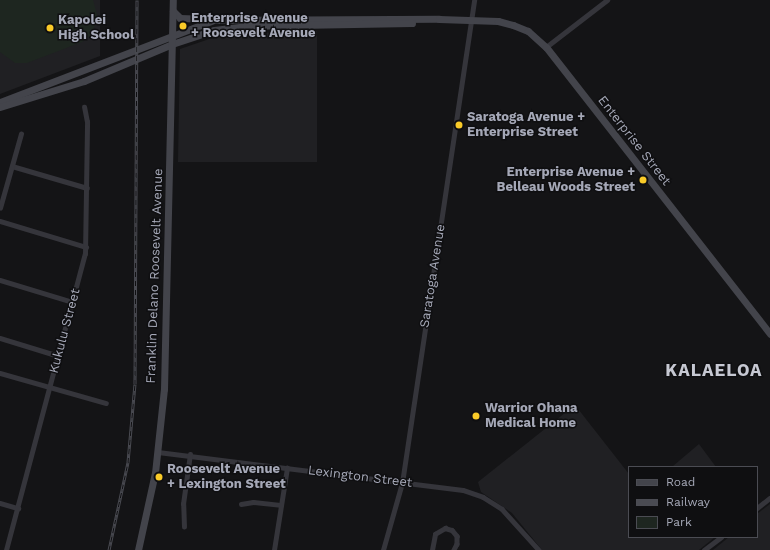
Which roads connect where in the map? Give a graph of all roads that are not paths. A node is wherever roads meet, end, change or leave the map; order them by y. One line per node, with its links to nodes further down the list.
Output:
1 (173, 0): 4 (street, Franklin Delano Roosevelt Avenue)
2 (474, 0): 7 (street, Saratoga Avenue)
3 (607, 0): 10 (street)
4 (173, 11): 5 (street); 8 (street, Franklin Delano Roosevelt Avenue)
5 (225, 19): 6 (street, Enterprise Street); 8 (street, Enterprise Street)
6 (446, 20): 7 (street, Enterprise Street); 9 (street, Enterprise Street)
7 (472, 20): 10 (street, Enterprise Street); 33 (street, Saratoga Avenue)
8 (172, 36): 9 (street, Franklin Delano Roosevelt Avenue); 13 (street, Enterprise Street)
9 (172, 44): 11 (street, Enterprise Street); 12 (street, Franklin Delano Roosevelt Avenue)
10 (546, 47): 24 (street, Enterprise Street)
11 (156, 50): 12 (street); 14 (street, Enterprise Street)
12 (172, 57): 30 (street, Franklin Delano Roosevelt Avenue)
13 (0, 102)
14 (0, 107)
15 (84, 107): 18 (street, Kukulu Street)
16 (21, 134): 17 (street)
17 (12, 166): 18 (street); 19 (street)
18 (87, 188): 21 (street, Kukulu Street)
19 (0, 208)
20 (0, 222): 21 (street)
21 (86, 247): 23 (street, Kukulu Street)
22 (0, 280): 23 (street)
23 (73, 302): 26 (street, Kukulu Street)
24 (770, 334)
25 (0, 338): 26 (street)
26 (59, 356): 28 (street, Kukulu Street)
27 (0, 373): 28 (street)
28 (50, 387): 29 (street); 39 (street, Kukulu Street)
29 (106, 403)
30 (158, 452): 31 (street, Lexington Street); 43 (street, Franklin Delano Roosevelt Avenue)
31 (190, 454): 32 (street, Lexington Street); 40 (street)
32 (287, 468): 33 (street, Lexington Street); 37 (street)
33 (402, 483): 45 (street, Saratoga Avenue); 48 (street, Lexington Street)
34 (770, 498): 38 (street)
35 (0, 503): 39 (street)
36 (242, 504): 37 (street)
37 (280, 506): 44 (street)
38 (758, 507)
39 (18, 508): 42 (street, Kukulu Street)
40 (184, 527)
41 (720, 538): 49 (street)
42 (6, 550)
43 (138, 550)
44 (274, 550)
45 (383, 550)
46 (432, 550): 47 (street)
47 (454, 550)
48 (539, 550)
49 (704, 550)

